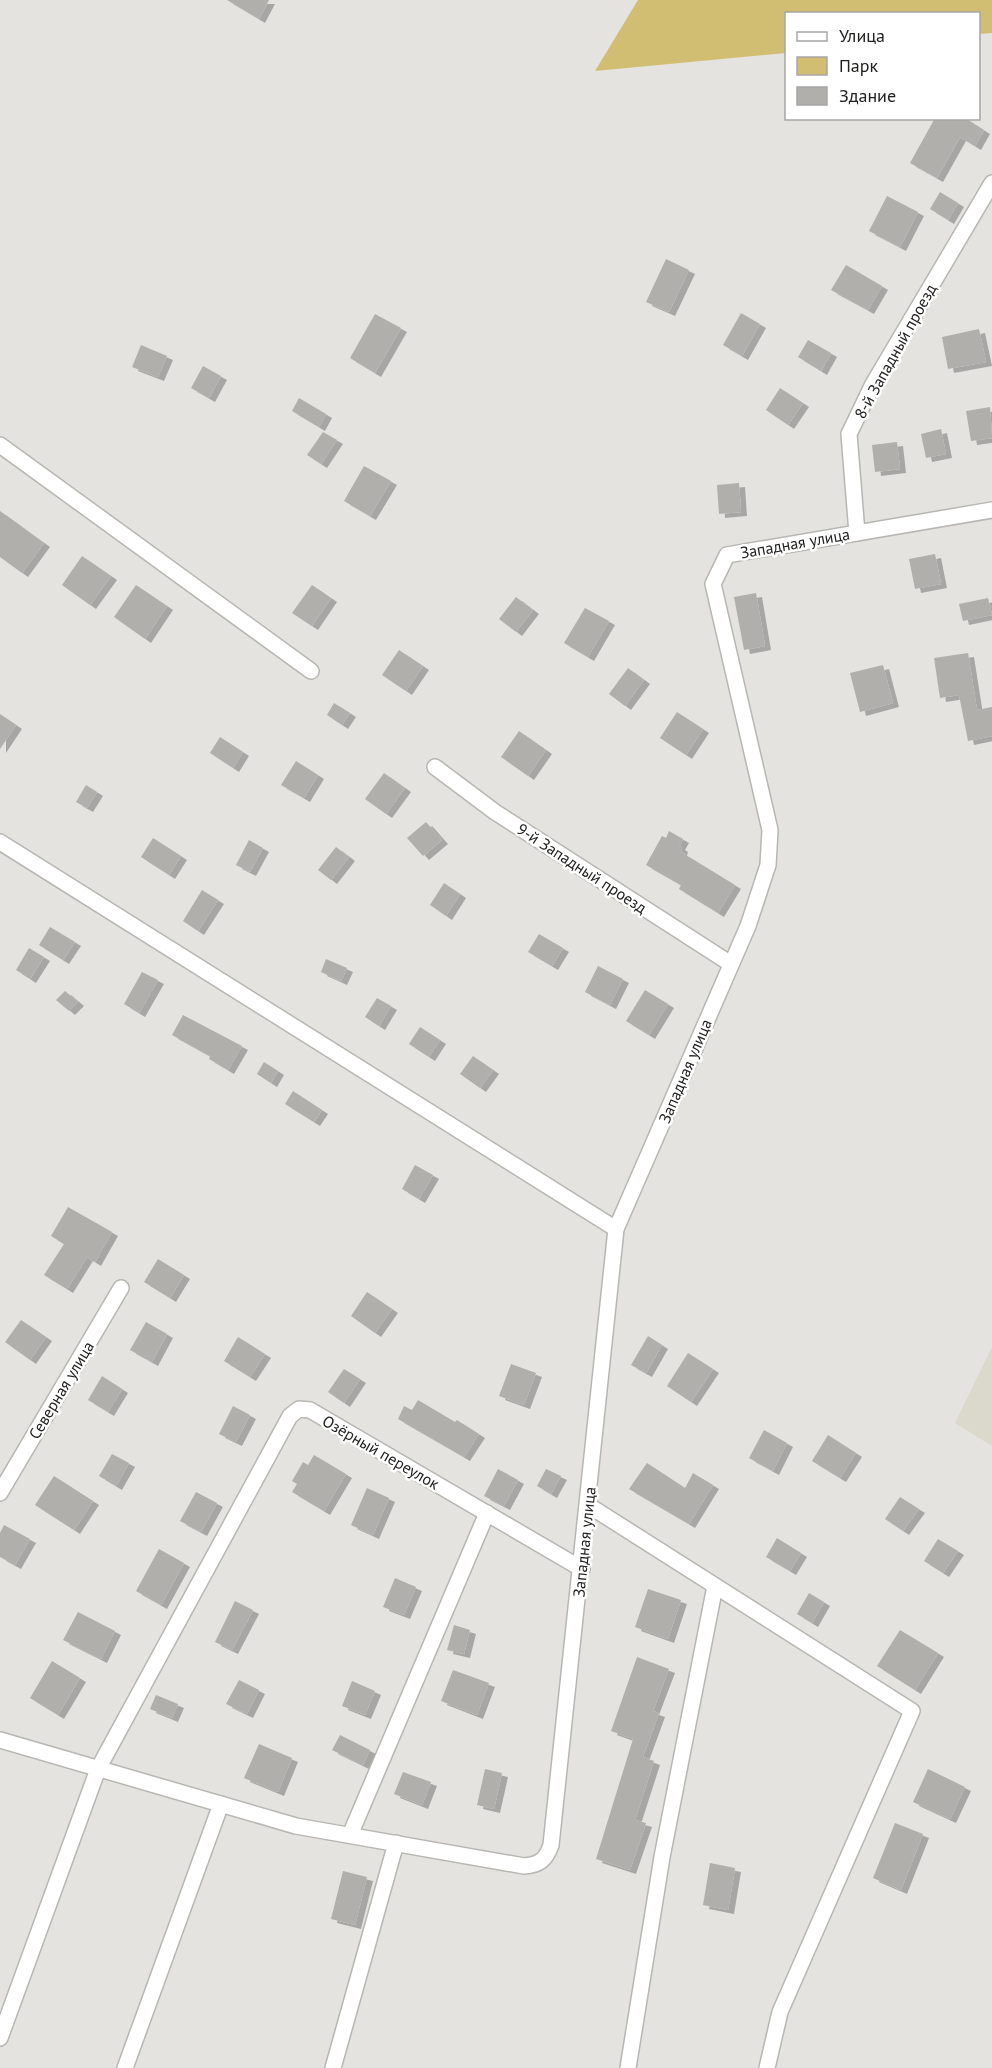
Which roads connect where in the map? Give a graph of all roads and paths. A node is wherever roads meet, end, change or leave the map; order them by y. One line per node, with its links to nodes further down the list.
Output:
1 (992, 183): 4 (street, 8-й Западный проезд)
2 (0, 445): 5 (street)
3 (992, 510): 4 (street, Западная улица)
4 (857, 533): 8 (street, Западная улица)
5 (311, 671)
6 (435, 767): 8 (street, 9-й Западный проезд)
7 (0, 842): 9 (street)
8 (731, 964): 9 (street, Западная улица)
9 (616, 1229): 12 (street, Западная улица)
10 (121, 1288): 11 (street, Северная улица)
11 (0, 1493)
12 (588, 1505): 14 (street, Западная улица); 15 (street)
13 (487, 1513): 14 (street); 17 (street, Озёрный переулок); 19 (street)
14 (582, 1569): 20 (street, Западная улица)
15 (715, 1586): 24 (street); 25 (street)
16 (0, 1740): 17 (street)
17 (98, 1769): 18 (street); 21 (street)
18 (222, 1804): 19 (street); 22 (street)
19 (350, 1835): 20 (street)
20 (396, 1843): 23 (street)
21 (0, 2038)
22 (125, 2068)
23 (333, 2068)
24 (628, 2068)
25 (767, 2068)

